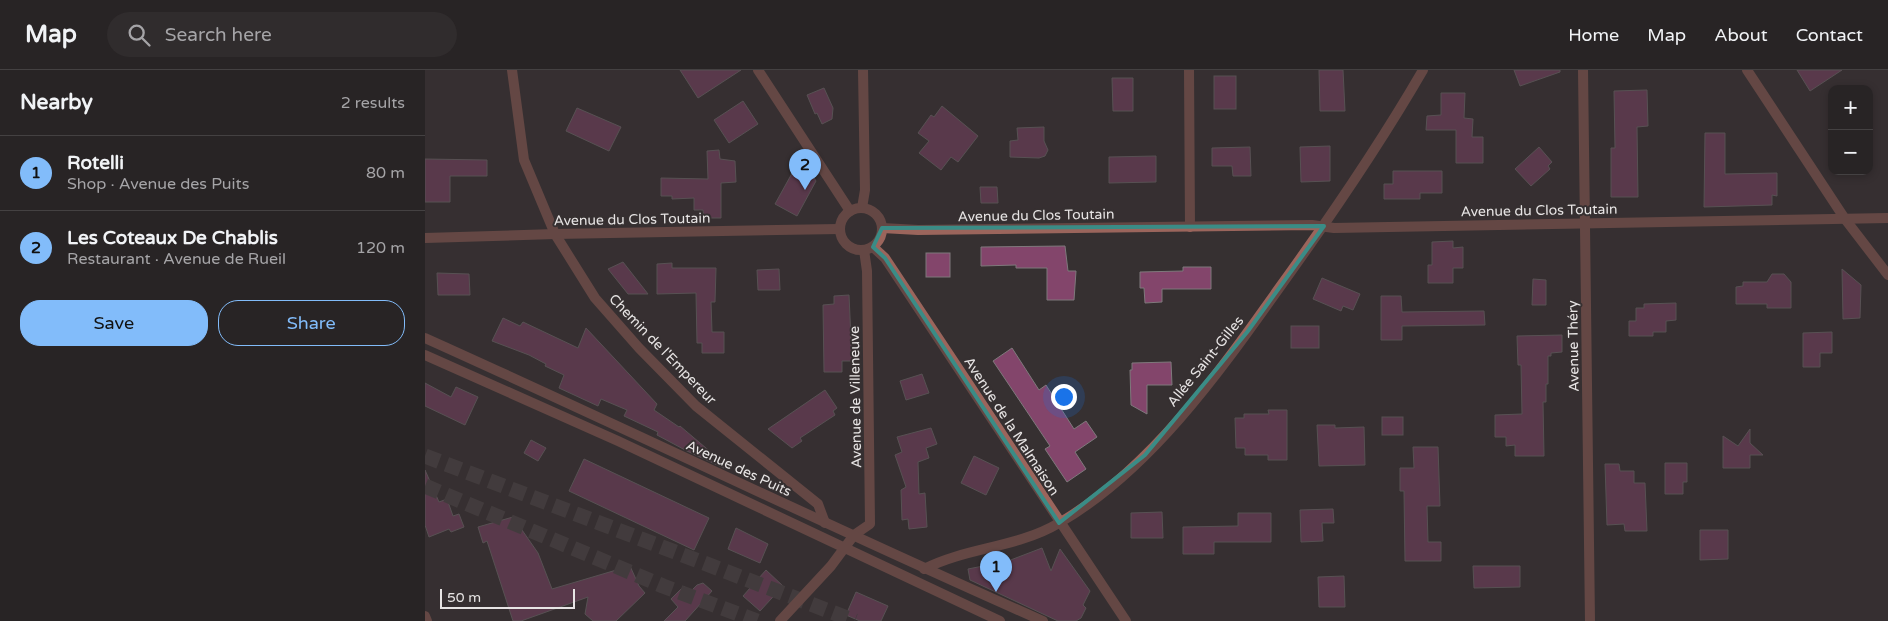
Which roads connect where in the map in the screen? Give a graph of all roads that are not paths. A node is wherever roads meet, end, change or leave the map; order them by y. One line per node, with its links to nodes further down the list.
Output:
1 (512, 70): 17 (street, Chemin de l'Empereur)
2 (758, 70): 9 (street)
3 (863, 70): 8 (street)
4 (1189, 70): 14 (street)
5 (1423, 70): 13 (street, Allée Saint-Gilles)
6 (1583, 70): 12 (street, Avenue Théry)
7 (1747, 70): 11 (street)
8 (862, 208): 9 (street); 15 (street)
9 (850, 211): 16 (street)
10 (1888, 218): 11 (street, Avenue du Clos Toutain)
11 (1845, 219): 12 (street, Avenue du Clos Toutain); 20 (street)
12 (1585, 222): 13 (street, Avenue du Clos Toutain); 38 (street, Avenue Théry)
13 (1324, 226): 14 (street, Avenue du Clos Toutain); 26 (street, Allée Saint-Gilles)
14 (1190, 227): 15 (street, Avenue du Clos Toutain)
15 (882, 228): 19 (street)
16 (839, 229): 17 (street, Avenue du Clos Toutain); 19 (street)
17 (555, 234): 18 (street, Avenue du Clos Toutain); 27 (street, Chemin de l'Empereur)
18 (425, 238)
19 (868, 248): 26 (street, Avenue de la Malmaison); 28 (street, Avenue de Villeneuve)
20 (1888, 275)
21 (425, 338): 22 (street, Avenue des Puits)
22 (439, 344): 23 (street); 24 (street, Avenue des Puits)
23 (429, 357): 25 (street, Avenue des Puits)
24 (556, 398): 25 (street); 27 (street, Avenue des Puits)
25 (551, 411): 29 (street, Avenue des Puits)
26 (1059, 523): 30 (street, Allée Saint-Gilles); 37 (street, Avenue de la Malmaison)
27 (825, 524): 28 (street, Avenue des Puits)
28 (853, 535): 29 (street); 30 (street, Avenue des Puits)
29 (844, 548): 34 (street); 35 (street, Avenue des Puits)
30 (924, 569): 32 (street, Avenue des Puits)
31 (425, 616): 33 (street)
32 (1020, 616): 36 (street, Avenue des Puits)
33 (427, 621)
34 (780, 621)
35 (1000, 621)
36 (1043, 621)
37 (1126, 621)
38 (1590, 621)

